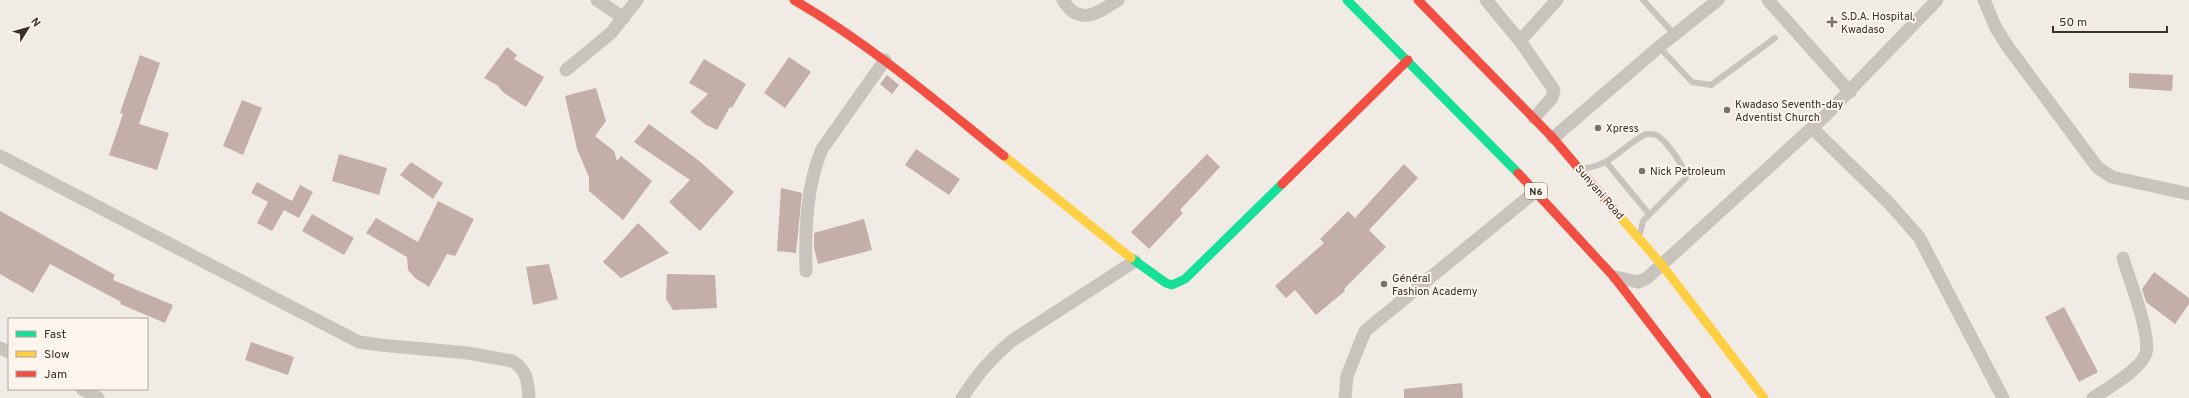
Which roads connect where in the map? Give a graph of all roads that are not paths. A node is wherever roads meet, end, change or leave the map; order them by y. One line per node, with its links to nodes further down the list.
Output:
1 (597, 0): 15 (street)
2 (637, 0): 15 (street)
3 (794, 0): 20 (main road)
4 (1063, 0): 5 (street)
5 (1118, 0)
6 (1347, 0): 21 (main road, N6)
7 (1418, 0): 24 (main road, Sunyani Road)
8 (1486, 0): 18 (street)
9 (1557, 0): 18 (street)
10 (1644, 0): 16 (lane)
11 (1718, 0): 16 (street)
12 (1937, 0): 23 (street)
13 (1984, 0): 31 (street)
14 (1770, 1): 23 (street)
15 (624, 18): 22 (street)
16 (1674, 34): 19 (street)
17 (1775, 38): 19 (lane)
18 (1520, 41): 24 (street)
19 (1659, 47): 26 (street)
20 (885, 60): 35 (main road); 37 (street)
21 (1408, 60): 30 (main road, N6); 35 (main road)
22 (566, 70)
23 (1850, 92): 25 (street)
24 (1534, 118): 26 (main road, Sunyani Road)
25 (1812, 128): 36 (street); 46 (street)
26 (1553, 138): 29 (main road, Sunyani Road)
27 (0, 156): 41 (street)
28 (1606, 162): 29 (lane); 32 (lane); 32 (lane)
29 (1579, 168): 33 (main road, Sunyani Road)
30 (1536, 191): 38 (main road, N6); 43 (street)
31 (2189, 194)
32 (1649, 214): 33 (lane)
33 (1640, 239): 36 (main road, Sunyani Road)
34 (2123, 258): 47 (street)
35 (1135, 261): 42 (street)
36 (1662, 265): 38 (street); 45 (main road, Sunyani Road)
37 (806, 271)
38 (1614, 277): 44 (main road, N6)
39 (84, 390): 40 (street)
40 (98, 398)
41 (529, 398)
42 (962, 398)
43 (1345, 398)
44 (1707, 398)
45 (1764, 398)
46 (2003, 398)
47 (2093, 398)

